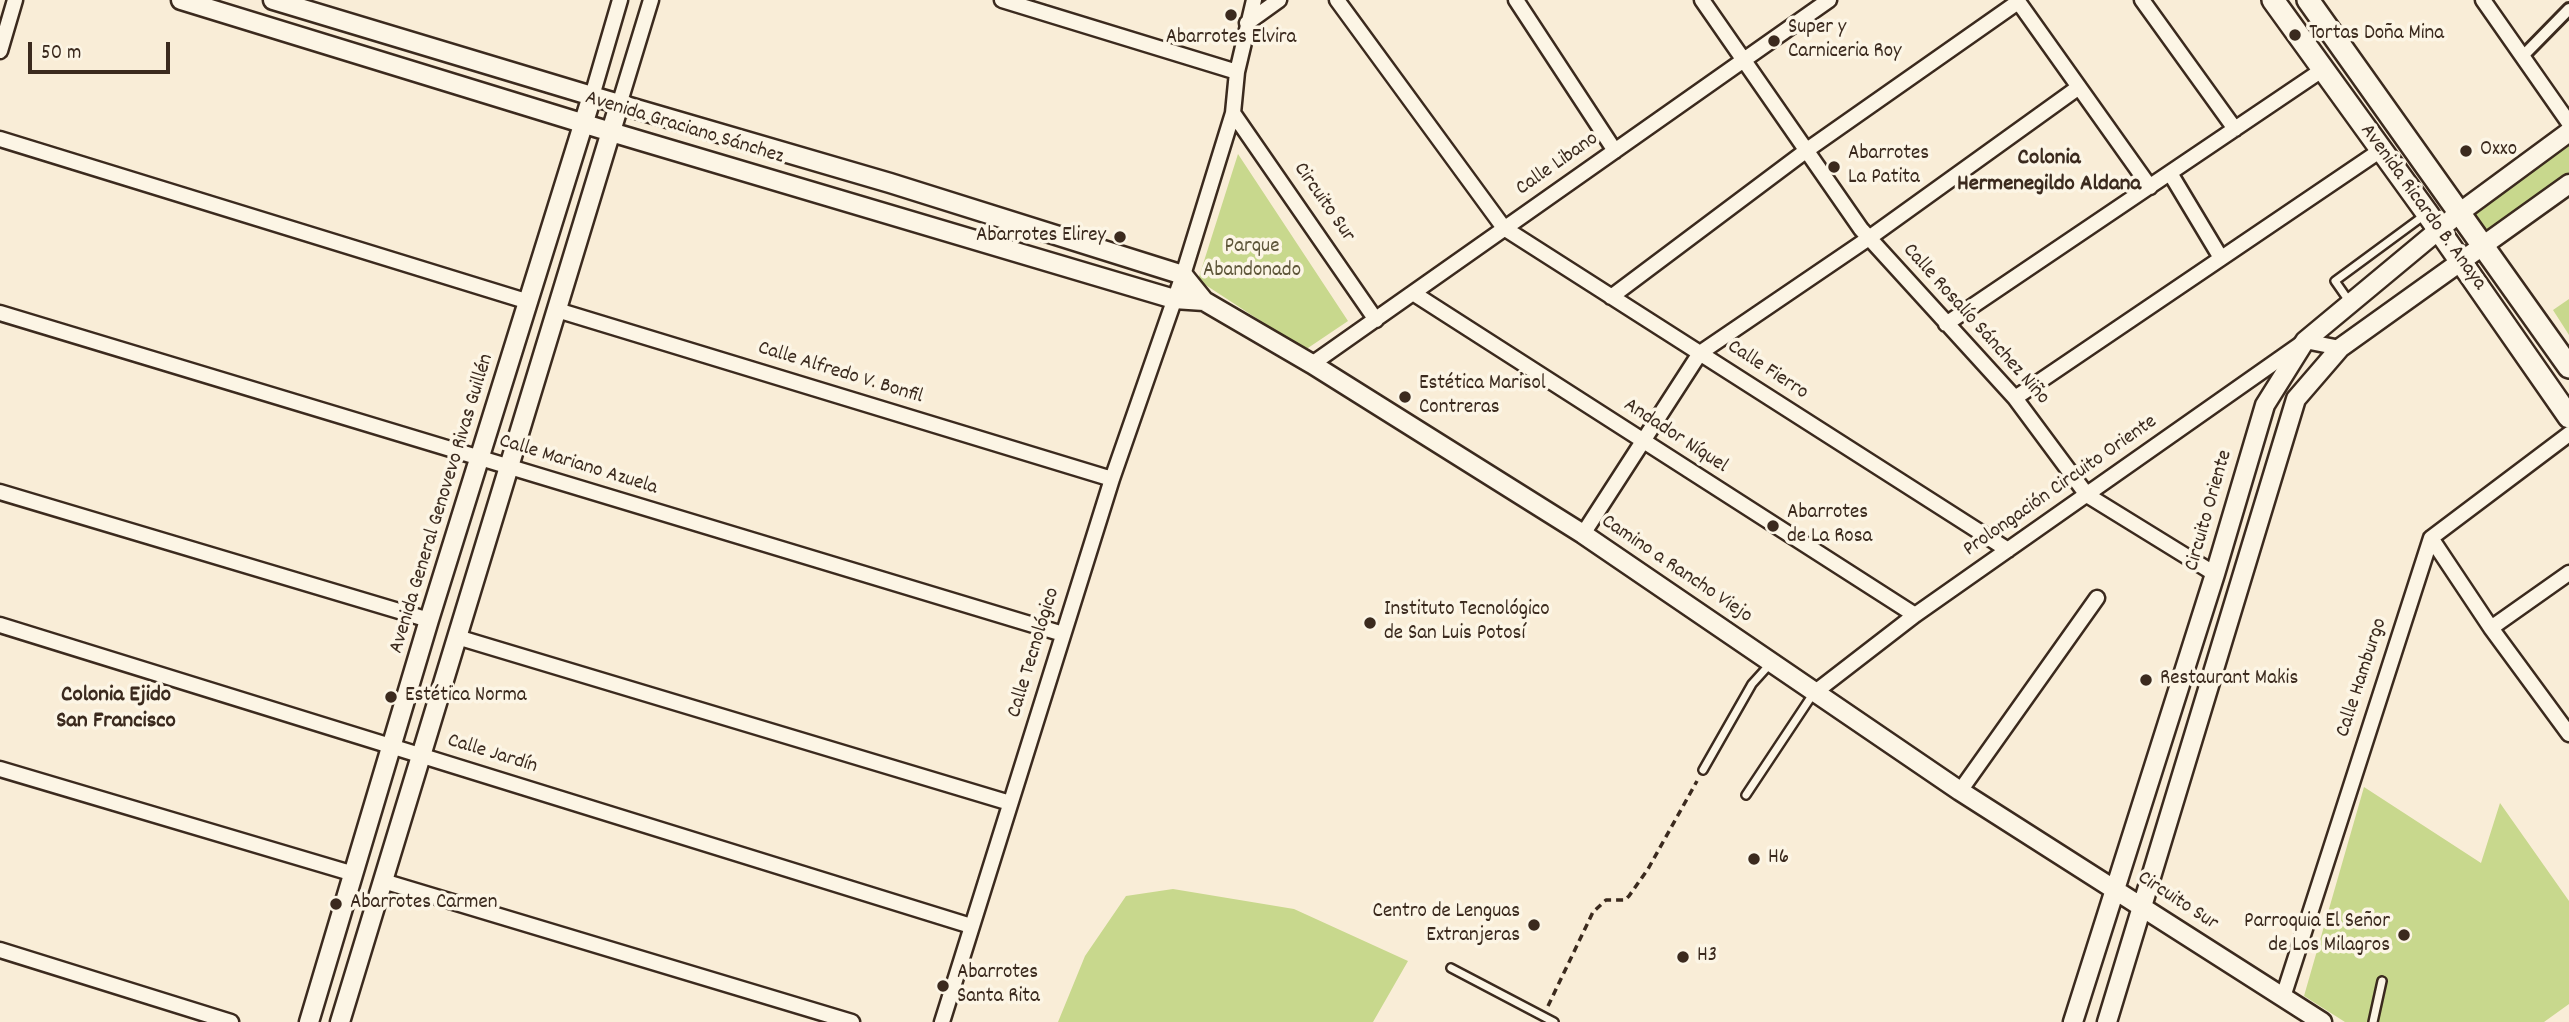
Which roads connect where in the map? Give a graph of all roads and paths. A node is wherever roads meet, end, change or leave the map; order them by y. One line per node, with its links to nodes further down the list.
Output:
1 (15, 0): 20 (street)
2 (181, 0): 29 (street, Avenida Graciano Sánchez)
3 (273, 0): 26 (street, Avenida Graciano Sánchez)
4 (620, 0): 26 (street, Avenida General Genovevo Rivas Guillén)
5 (651, 0): 27 (street)
6 (1002, 0): 24 (street)
7 (1254, 0): 19 (street, Calle Tecnológico)
8 (1279, 0): 19 (street)
9 (1337, 0): 45 (street)
10 (1516, 0): 37 (street)
11 (1702, 0): 22 (street, Calle Rosalío Sánchez Niño)
12 (1829, 0): 22 (street, Calle Libano)
13 (2143, 0): 31 (street)
14 (2273, 0): 23 (main road, Avenida Ricardo B. Anaya)
15 (2308, 0): 43 (main road, Avenida Ricardo B. Anaya)
16 (2483, 0): 21 (street)
17 (2018, 1): 25 (street); 35 (street)
18 (2569, 9): 21 (street)
19 (1247, 23): 24 (street, Calle Tecnológico)
20 (0, 51)
21 (2523, 56): 30 (street)
22 (1745, 59): 35 (street, Calle Rosalío Sánchez Niño); 37 (street, Calle Libano)
23 (2322, 70): 31 (street); 36 (main road, Avenida Ricardo B. Anaya)
24 (1237, 72): 28 (street, Calle Tecnológico)
25 (2078, 87): 41 (street); 46 (street)
26 (592, 96): 27 (street, Avenida Graciano Sánchez); 29 (street, Avenida General Genovevo Rivas Guillén)
27 (619, 104): 32 (street); 39 (street, Avenida Graciano Sánchez)
28 (1233, 113): 50 (street, Calle Tecnológico); 59 (street, Circuito Sur)
29 (583, 123): 32 (street, Avenida Graciano Sánchez); 55 (street, Avenida General Genovevo Rivas Guillén)
30 (2569, 123)
31 (2235, 129): 38 (street)
32 (611, 132): 42 (street, Avenida Graciano Sánchez); 57 (street)
33 (2569, 132): 43 (street, Circuito Oriente)
34 (0, 139): 55 (street)
35 (1807, 150): 46 (street, Calle Rosalío Sánchez Niño); 52 (street)
36 (2381, 150): 44 (main road, Avenida Ricardo B. Anaya); 48 (street)
37 (1615, 151): 45 (street, Calle Libano)
38 (2170, 173): 41 (street); 48 (street)
39 (890, 183): 42 (street); 50 (street, Avenida Graciano Sánchez)
40 (2569, 184): 47 (street)
41 (2150, 187): 60 (street)
42 (882, 212): 53 (street, Avenida Graciano Sánchez)
43 (2459, 213): 44 (street, Circuito Oriente); 47 (main road, Avenida Ricardo B. Anaya)
44 (2432, 222): 49 (main road, Avenida Ricardo B. Anaya); 56 (street, Circuito Oriente); 56 (lane)
45 (1504, 228): 51 (street, Calle Libano); 52 (street, Calle Fierro)
46 (1870, 238): 60 (street, Calle Rosalío Sánchez Niño); 63 (street)
47 (2482, 245): 49 (street); 65 (main road, Avenida Ricardo B. Anaya)
48 (2221, 258): 66 (street)
49 (2460, 261): 62 (street); 67 (main road, Avenida Ricardo B. Anaya)
50 (1183, 275): 53 (street, Calle Tecnológico); 54 (street, Camino a Rancho Viejo)
51 (1413, 293): 59 (street, Calle Libano); 69 (street, Andador Níquel)
52 (1611, 297): 63 (street, Calle Fierro)
53 (1174, 299): 54 (street, Camino a Rancho Viejo); 74 (street, Calle Tecnológico)
54 (1204, 301): 64 (street, Camino a Rancho Viejo)
55 (529, 302): 70 (street, Avenida General Genovevo Rivas Guillén)
56 (2351, 303): 61 (street, Circuito Oriente)
57 (557, 310): 72 (street); 74 (street, Calle Alfredo V. Bonfil)
58 (0, 313): 70 (street, Calle Mariano Azuela)
59 (1376, 320): 64 (street, Calle Libano)
60 (1946, 324): 66 (street, Calle Rosalío Sánchez Niño)
61 (2305, 341): 62 (street); 71 (street, Circuito Oriente); 76 (street, Prolongación Circuito Oriente)
62 (2340, 348): 73 (street)
63 (1700, 353): 69 (street); 79 (street, Calle Fierro)
64 (1312, 365): 77 (street, Camino a Rancho Viejo)
65 (2569, 367)
66 (2015, 398): 76 (street, Calle Rosalío Sánchez Niño)
67 (2569, 417)
68 (2569, 434): 78 (street)
69 (1643, 441): 77 (street); 83 (street, Andador Níquel)
70 (481, 458): 72 (street, Calle Mariano Azuela); 84 (street, Avenida General Genovevo Rivas Guillén)
71 (2248, 461): 73 (street); 81 (street, Circuito Oriente)
72 (509, 467): 87 (street, Calle Mariano Azuela); 88 (street)
73 (2275, 470): 102 (street)
74 (1112, 479): 87 (street, Calle Tecnológico)
75 (0, 492): 84 (street)
76 (2087, 495): 79 (street, Prolongación Circuito Oriente); 81 (street, Calle Rosalío Sánchez Niño)
77 (1583, 534): 89 (street, Camino a Rancho Viejo)
78 (2431, 538): 86 (street); 107 (street, Calle Hamburgo)
79 (2008, 550): 83 (street, Prolongación Circuito Oriente)
80 (2569, 573): 86 (street)
81 (2215, 575): 101 (street, Circuito Oriente)
82 (2097, 598): 96 (street)
83 (1915, 615): 90 (street, Prolongación Circuito Oriente)
84 (429, 620): 92 (street, Avenida General Genovevo Rivas Guillén)
85 (0, 625): 92 (street, Calle Jardín)
86 (2491, 628): 91 (street)
87 (1063, 634): 98 (street, Calle Tecnológico)
88 (457, 637): 93 (street); 98 (street)
89 (1772, 662): 90 (street, Camino a Rancho Viejo); 95 (lane)
90 (1814, 693): 96 (street, Camino a Rancho Viejo); 97 (lane)
91 (2569, 734)
92 (393, 746): 93 (street, Calle Jardín); 99 (street, Avenida General Genovevo Rivas Guillén)
93 (421, 755): 100 (street); 103 (street, Calle Jardín)
94 (0, 769): 99 (street)
95 (1703, 771): 108 (path)
96 (1960, 791): 101 (street, Camino a Rancho Viejo)
97 (1746, 795)
98 (1010, 803): 103 (street, Calle Tecnológico)
99 (354, 874): 110 (street, Avenida General Genovevo Rivas Guillén)
100 (383, 881): 111 (street); 112 (street)
101 (2115, 889): 102 (street, Circuito Sur); 115 (street, Circuito Oriente)
102 (2143, 907): 107 (street, Circuito Sur); 116 (street)
103 (971, 926): 113 (street, Calle Tecnológico)
104 (0, 950): 109 (street)
105 (1451, 968): 108 (lane)
106 (2382, 981): 118 (lane)
107 (2283, 997): 117 (street, Circuito Sur)
108 (1543, 1016): 114 (lane)
109 (230, 1022)
110 (309, 1022)
111 (340, 1022)
112 (852, 1022)
113 (942, 1022)
114 (1554, 1022)
115 (2073, 1022)
116 (2107, 1022)
117 (2322, 1022)
118 (2373, 1022)

